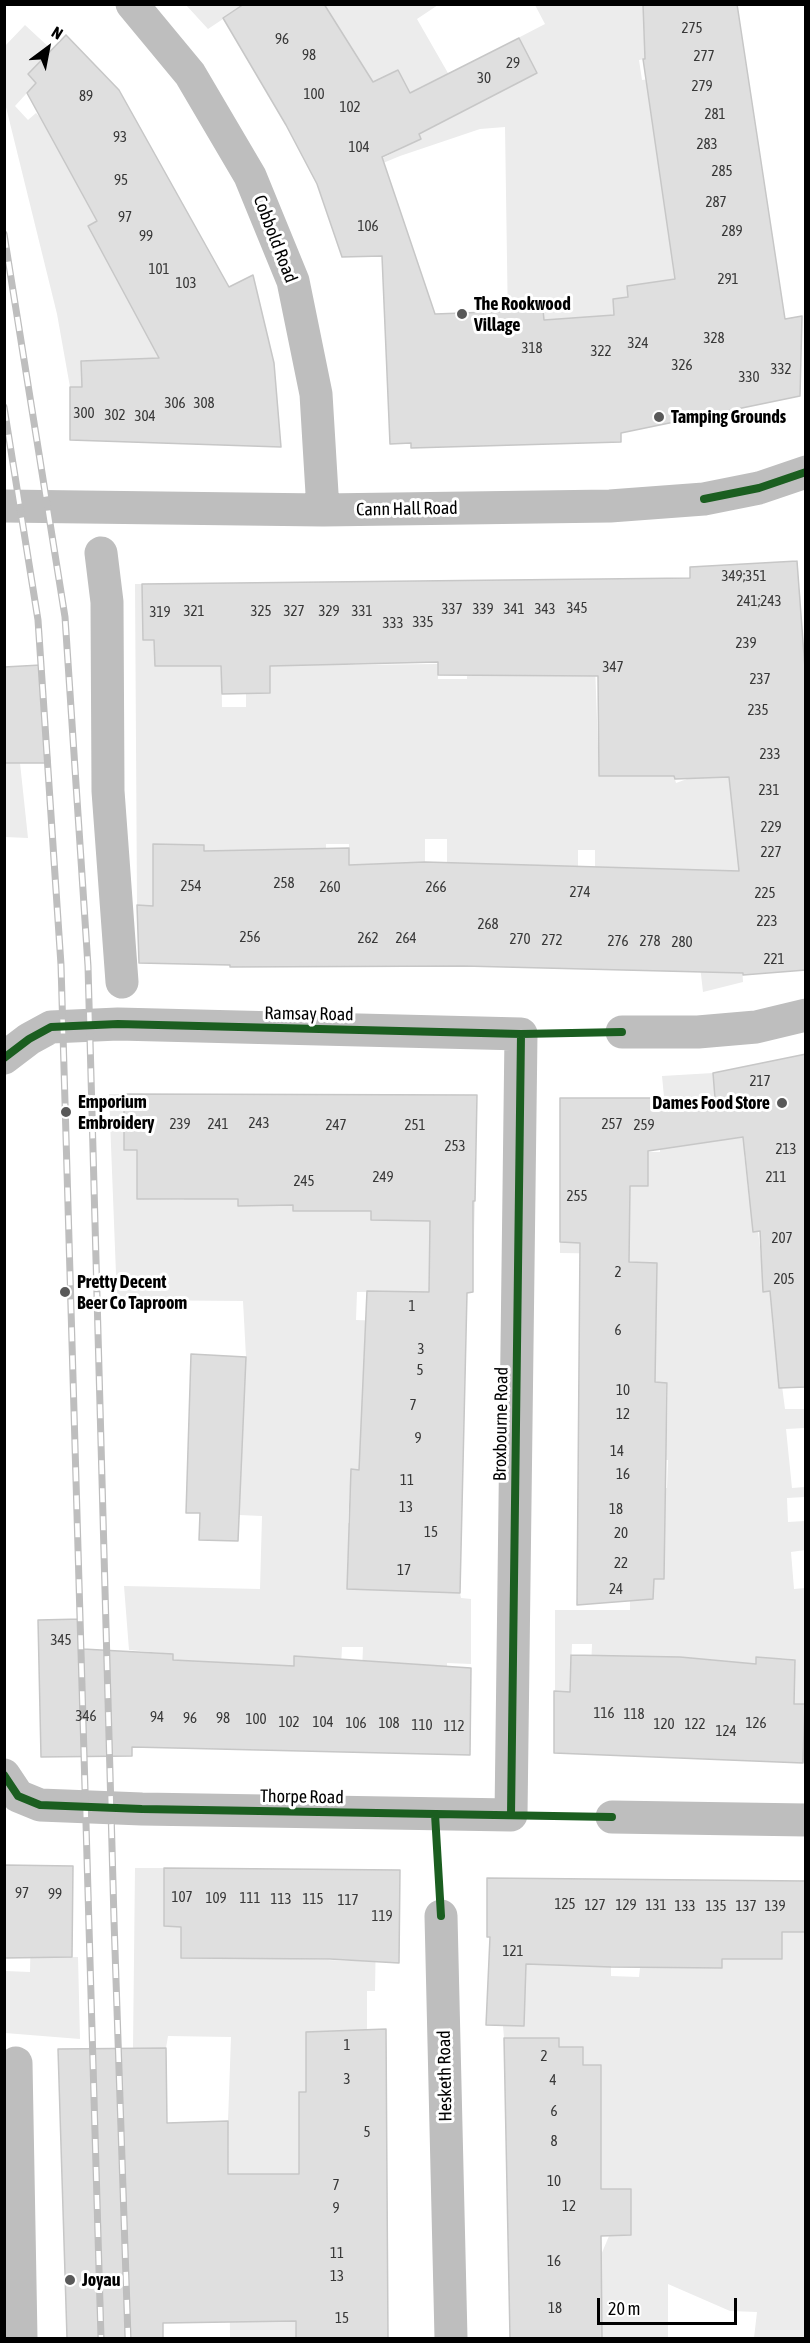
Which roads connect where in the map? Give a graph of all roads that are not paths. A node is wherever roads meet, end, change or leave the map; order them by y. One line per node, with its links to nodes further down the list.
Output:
1 (132, 4): 4 (street, Cobbold Road)
2 (806, 472): 4 (street, Cann Hall Road)
3 (4, 506): 4 (street, Cann Hall Road)
4 (323, 510)
5 (101, 553): 6 (street)
6 (122, 982)
7 (806, 1015): 8 (street)
8 (622, 1032)
9 (521, 1034): 10 (street, Ramsay Road); 12 (street, Broxbourne Road)
10 (4, 1058)
11 (4, 1774): 12 (street, Thorpe Road)
12 (511, 1815)
13 (612, 1817): 14 (street)
14 (806, 1820)
15 (441, 1916): 19 (street, Hesketh Road)
16 (16, 2063): 17 (street)
17 (12, 2253): 18 (street)
18 (21, 2338)
19 (452, 2338)

